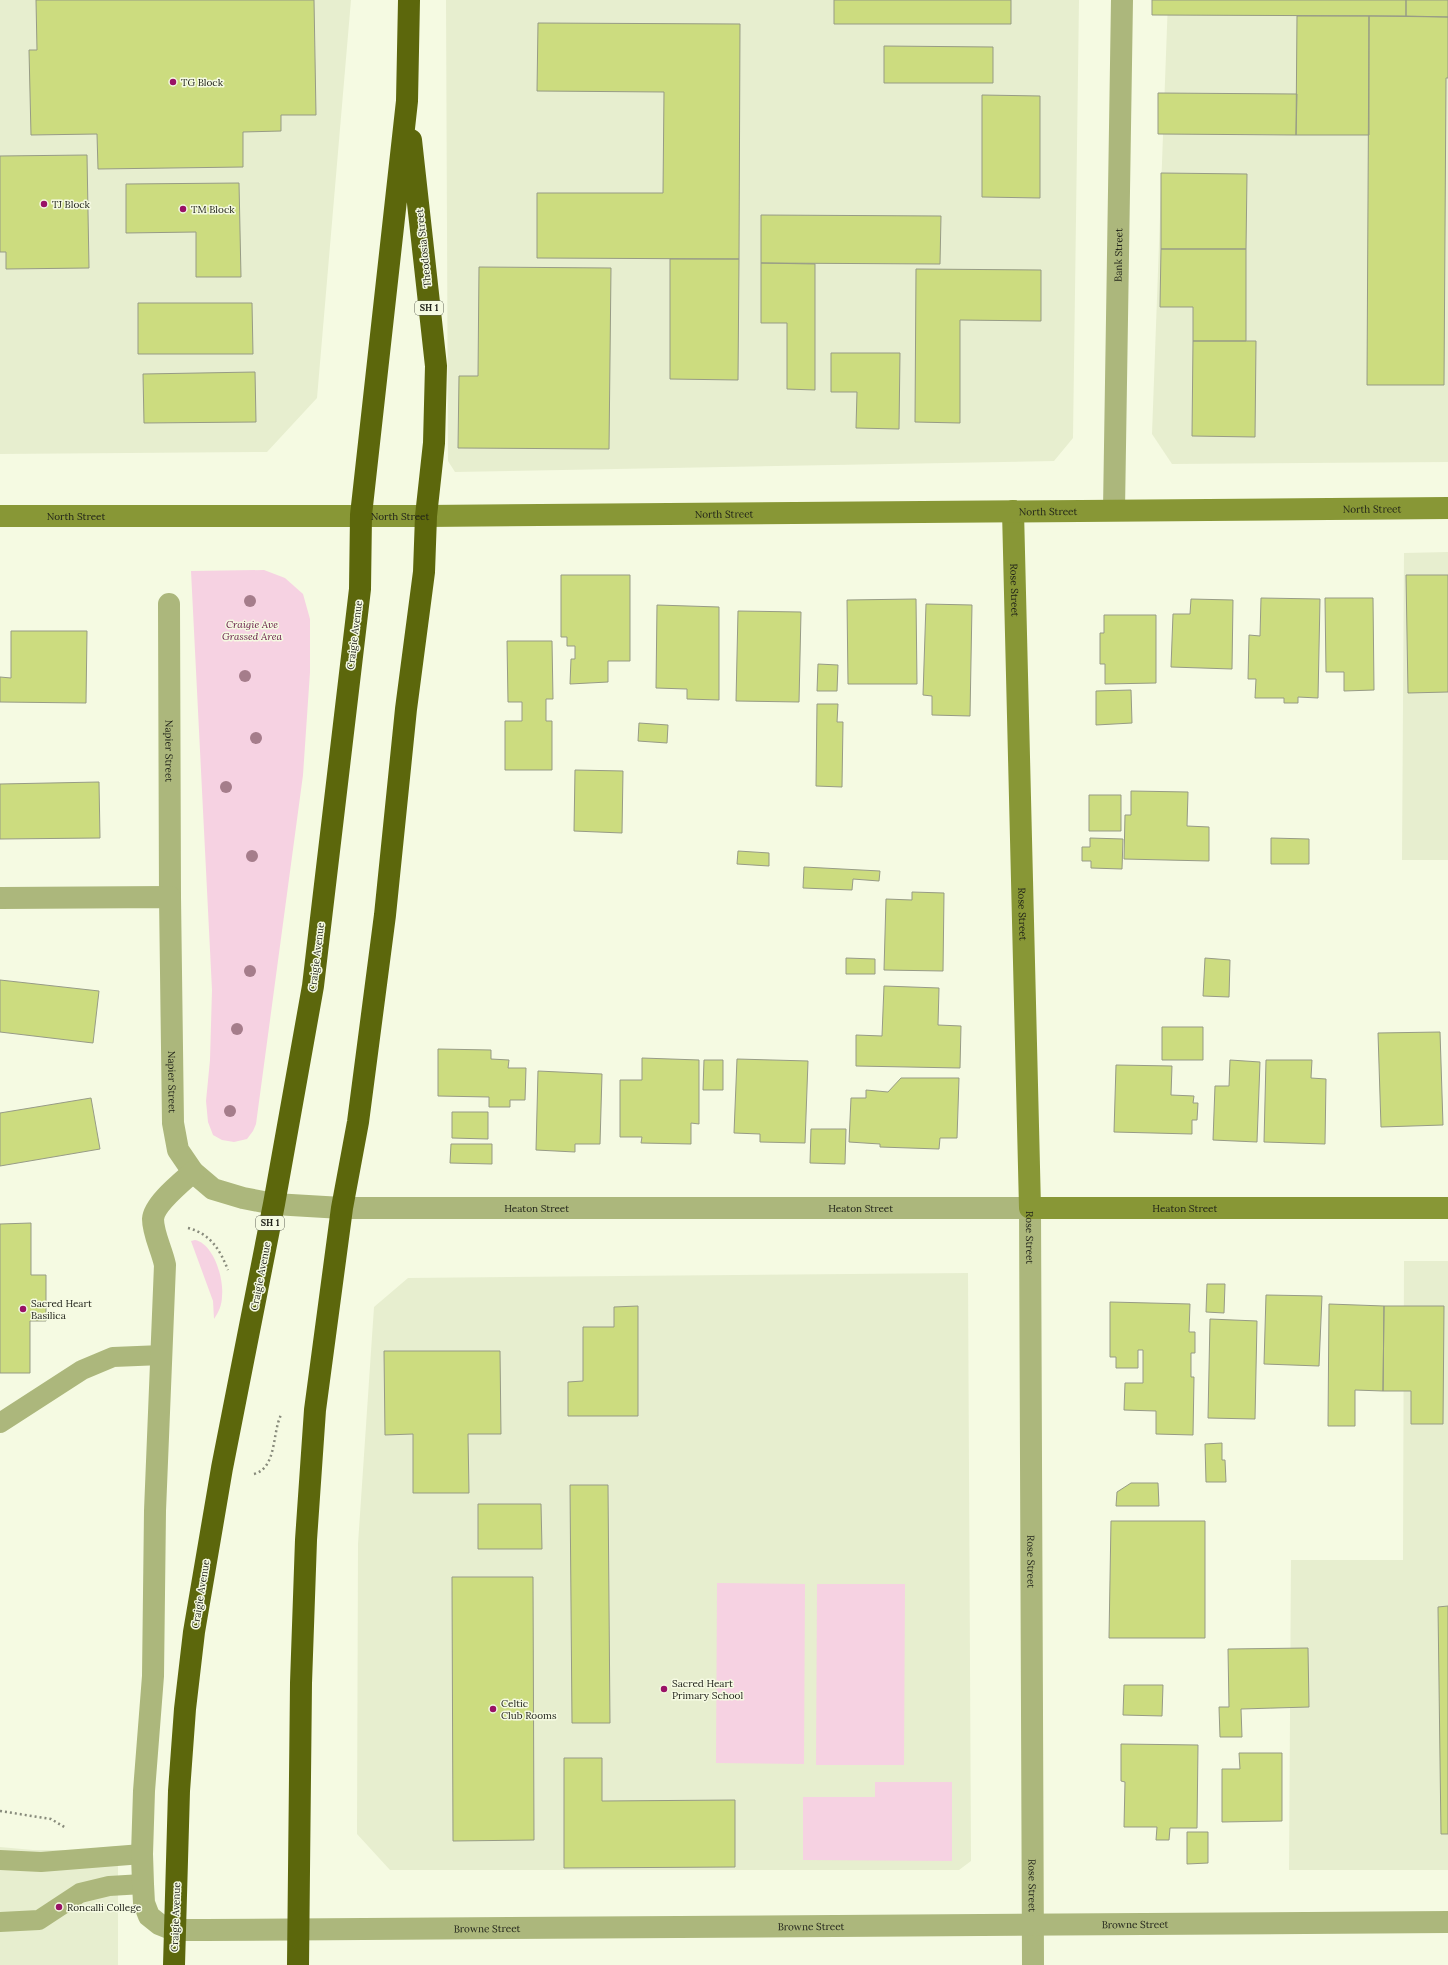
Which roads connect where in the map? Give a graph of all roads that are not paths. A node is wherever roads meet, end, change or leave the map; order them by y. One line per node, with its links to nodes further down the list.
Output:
1 (409, 0): 3 (highway, Theodosia Street / SH 1)
2 (1122, 0): 5 (street, Bank Street)
3 (407, 101): 7 (highway, Theodosia Street / SH 1); 9 (highway, Theodosia Street / SH 1)
4 (1448, 508): 5 (street, North Street)
5 (1114, 510): 6 (street, North Street)
6 (1012, 511): 9 (street, North Street); 16 (street, Rose Street)
7 (361, 515): 8 (street, North Street); 9 (street, North Street); 14 (highway, Craigie Avenue / SH 1)
8 (0, 516)
9 (426, 516): 15 (highway, SH 1)
10 (169, 604): 11 (street, Napier Street)
11 (170, 897): 12 (street); 13 (street, Napier Street)
12 (0, 898)
13 (193, 1172): 14 (street, Napier Street); 18 (street)
14 (274, 1204): 15 (street, Heaton Street); 27 (highway, Craigie Avenue / SH 1)
15 (342, 1208): 16 (street, Heaton Street); 26 (highway, SH 1)
16 (1030, 1208): 17 (street, Heaton Street); 25 (street, Rose Street)
17 (1448, 1208)
18 (162, 1355): 19 (lane); 20 (street)
19 (5, 1418)
20 (142, 1854): 21 (lane); 22 (street)
21 (0, 1860)
22 (143, 1884): 23 (lane); 27 (street)
23 (0, 1922)
24 (1448, 1922): 25 (street, Browne Street)
25 (1033, 1924): 26 (street, Browne Street); 30 (street, Rose Street)
26 (298, 1929): 27 (street, Browne Street); 29 (highway, SH 1)
27 (174, 1930): 28 (highway, Craigie Avenue / SH 1)
28 (174, 1965)
29 (298, 1965)
30 (1033, 1965)

